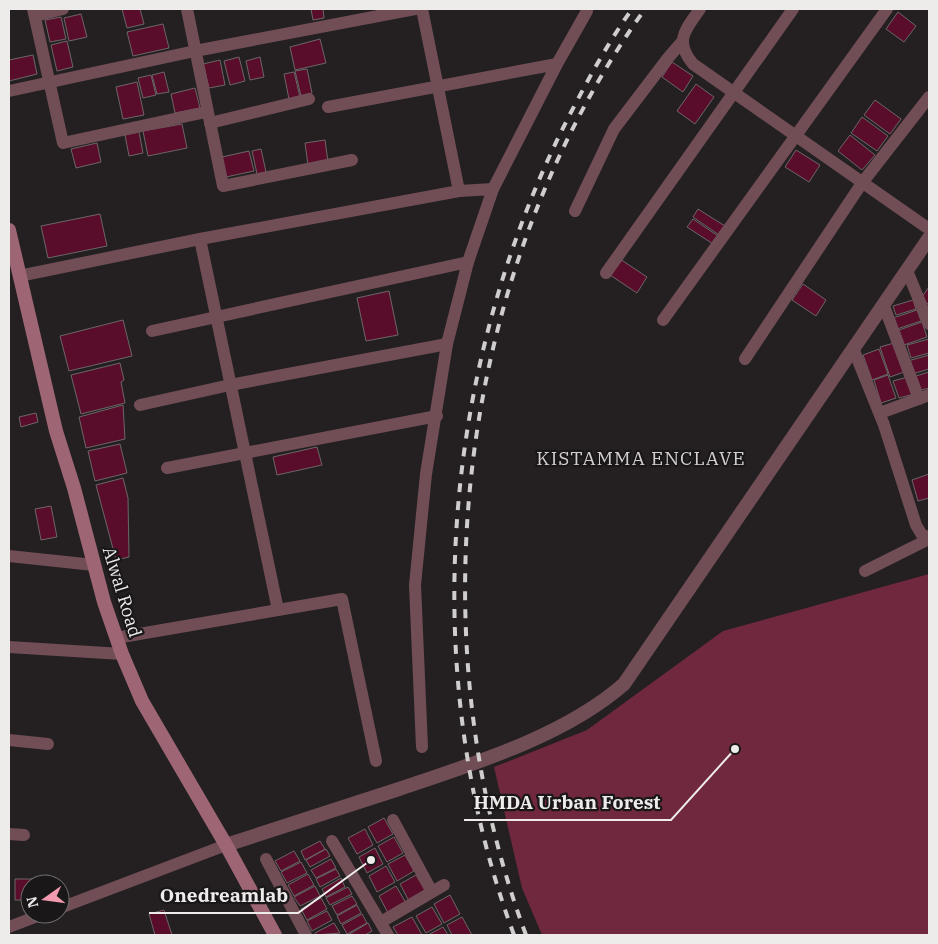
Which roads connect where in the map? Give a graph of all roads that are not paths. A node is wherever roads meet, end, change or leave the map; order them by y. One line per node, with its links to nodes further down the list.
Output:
1 (62, 9): 9 (street)
2 (187, 9): 11 (street)
3 (415, 9): 11 (street)
4 (422, 9): 14 (street)
5 (700, 9): 10 (street)
6 (793, 9): 16 (street)
7 (887, 9): 21 (street)
8 (588, 11): 12 (street)
9 (34, 12): 13 (street)
10 (681, 43): 16 (street); 26 (street)
11 (195, 51): 13 (street); 20 (street)
12 (557, 64): 14 (street); 24 (street)
13 (51, 82): 15 (street); 20 (street)
14 (436, 86): 19 (street); 25 (street)
15 (9, 91)
16 (736, 92): 21 (street); 32 (street)
17 (929, 97): 23 (street)
18 (309, 99): 20 (street)
19 (328, 107)
20 (208, 117): 22 (street)
21 (797, 136): 23 (street); 37 (street)
22 (352, 160)
23 (862, 182): 27 (street); 42 (street)
24 (493, 189): 25 (street); 31 (street)
25 (459, 191): 30 (street)
26 (575, 211)
27 (929, 229)
28 (9, 230): 34 (main road, Alwal Road)
29 (929, 238): 33 (street)
30 (200, 239): 34 (street); 36 (street)
31 (468, 262): 36 (street); 40 (street)
32 (606, 273)
33 (908, 273): 35 (street); 38 (street)
34 (19, 276): 52 (main road, Alwal Road)
35 (884, 306): 41 (street); 44 (street)
36 (216, 316): 39 (street); 43 (street)
37 (663, 320)
38 (929, 324)
39 (152, 331)
40 (447, 344): 43 (street); 47 (street)
41 (853, 348): 46 (street); 66 (street)
42 (745, 359)
43 (230, 385): 45 (street); 48 (street)
44 (924, 397): 46 (street)
45 (140, 406)
46 (880, 413): 50 (street)
47 (437, 416): 48 (street); 60 (street)
48 (245, 452): 49 (street); 54 (street)
49 (167, 468)
50 (929, 538): 53 (street)
51 (9, 556): 52 (street)
52 (94, 565): 55 (main road, Alwal Road)
53 (864, 571)
54 (278, 610): 55 (street); 61 (street)
55 (116, 638): 57 (main road, Alwal Road)
56 (9, 647): 57 (street)
57 (122, 654): 66 (main road, Alwal Road)
58 (9, 740): 59 (street)
59 (48, 744)
60 (422, 746)
61 (376, 761)
62 (393, 820): 69 (street)
63 (9, 834): 64 (street)
64 (24, 835)
65 (332, 841): 71 (street)
66 (226, 845): 70 (street); 74 (main road, Alwal Road)
67 (266, 859): 75 (street)
68 (444, 885): 69 (street)
69 (432, 892): 71 (street)
70 (70, 904)
71 (381, 922): 76 (street)
72 (9, 927): 73 (street)
73 (12, 935)
74 (274, 935)
75 (306, 935)
76 (388, 935)

